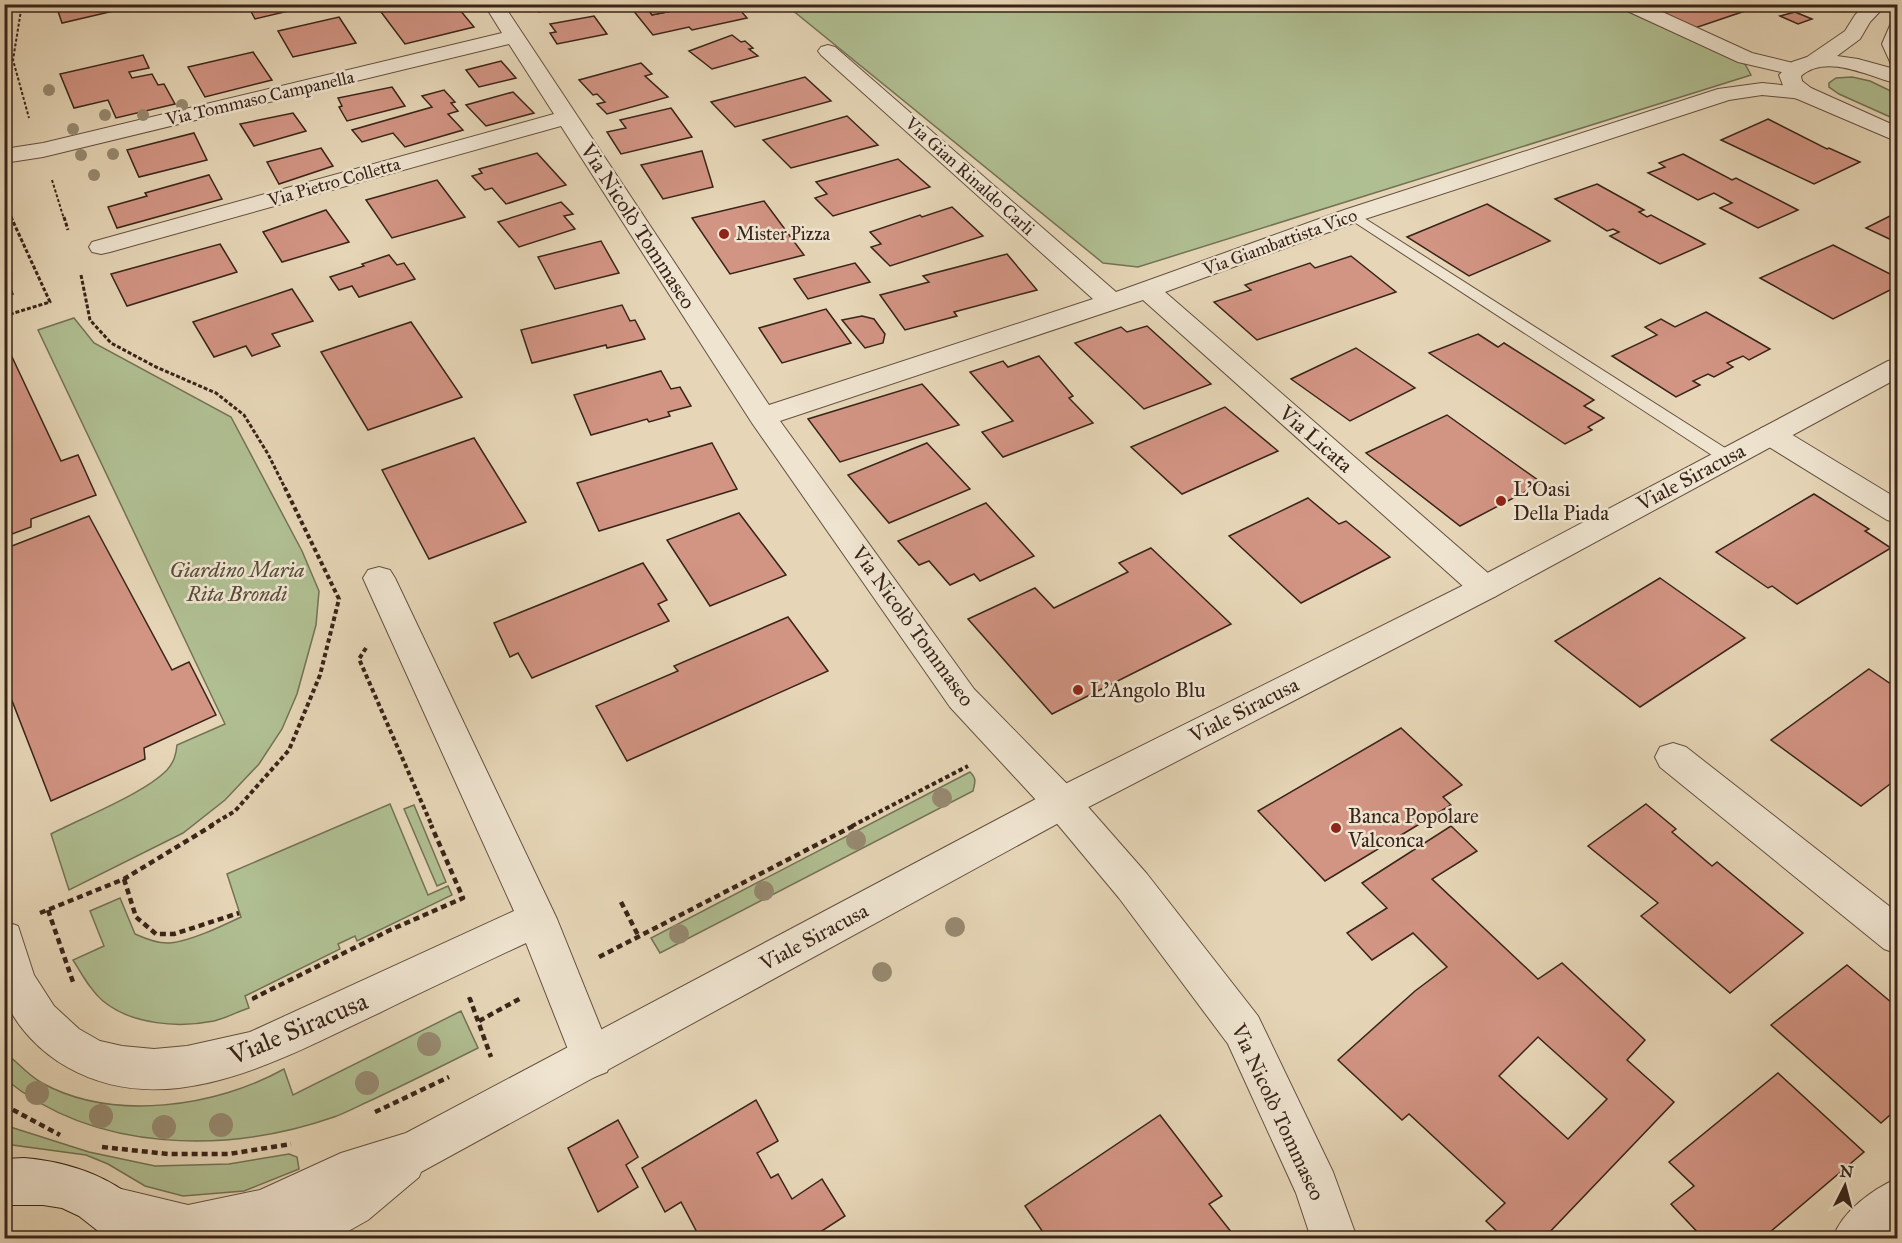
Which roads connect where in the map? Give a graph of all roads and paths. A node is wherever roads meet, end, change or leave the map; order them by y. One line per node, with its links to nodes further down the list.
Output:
1 (22, 4): 13 (path)
2 (493, 4): 6 (street, Via Nicolò Tommaseo)
3 (1628, 4): 9 (street)
4 (1878, 4): 9 (street)
5 (1898, 27): 8 (street)
6 (515, 36): 12 (street, Via Nicolò Tommaseo); 15 (street, Via Tommaso Campanella)
7 (828, 51): 20 (street, Via Gian Rinaldo Carli)
8 (1898, 60)
9 (1804, 66): 10 (street); 11 (street)
10 (1898, 78)
11 (1803, 93): 14 (street, Via Giambattista Vico); 17 (street, Via Giambattista Vico)
12 (567, 117): 18 (street, Via Pietro Colletta); 24 (street, Via Nicolò Tommaseo)
13 (31, 127)
14 (1898, 135)
15 (4, 156)
16 (4, 202): 21 (path)
17 (1353, 215): 19 (street, Via Giambattista Vico); 26 (lane)
18 (101, 247)
19 (1147, 290): 20 (street, Via Giambattista Vico); 29 (street, Via Licata)
20 (1112, 302): 24 (street, Via Giambattista Vico)
21 (4, 316)
22 (111, 343): 34 (path)
23 (1898, 367): 25 (street, Viale Siracusa)
24 (762, 417): 33 (street, Via Nicolò Tommaseo)
25 (1771, 435): 26 (street, Viale Siracusa); 27 (street)
26 (1727, 457): 29 (street, Viale Siracusa)
27 (1898, 513)
28 (379, 578): 30 (street)
29 (1485, 588): 33 (street, Viale Siracusa)
30 (393, 610): 37 (street); 45 (path)
31 (1673, 757): 40 (street)
32 (975, 763): 38 (path)
33 (1062, 803): 47 (street, Viale Siracusa); 60 (street, Via Nicolò Tommaseo)
34 (124, 879): 36 (path); 42 (path)
35 (621, 902): 38 (path)
36 (239, 913)
37 (537, 919): 39 (street, Viale Siracusa); 47 (street)
38 (639, 937): 41 (path)
39 (4, 938)
40 (1898, 938)
41 (592, 961)
42 (77, 991)
43 (529, 993): 46 (path)
44 (461, 1004): 46 (path)
45 (257, 1005)
46 (479, 1021): 48 (path)
47 (592, 1058): 54 (street, Viale Siracusa)
48 (482, 1062)
49 (461, 1071): 51 (path)
50 (4, 1105): 52 (path)
51 (367, 1116)
52 (64, 1137)
53 (95, 1145): 55 (path)
54 (414, 1153): 55 (street, Viale Siracusa); 59 (street, Viale Siracusa)
55 (341, 1175): 58 (street, Viale Siracusa)
56 (4, 1182): 58 (street, Viale Siracusa)
57 (1898, 1201): 61 (street)
58 (125, 1224)
59 (292, 1239)
60 (1334, 1239)
61 (1856, 1239)

